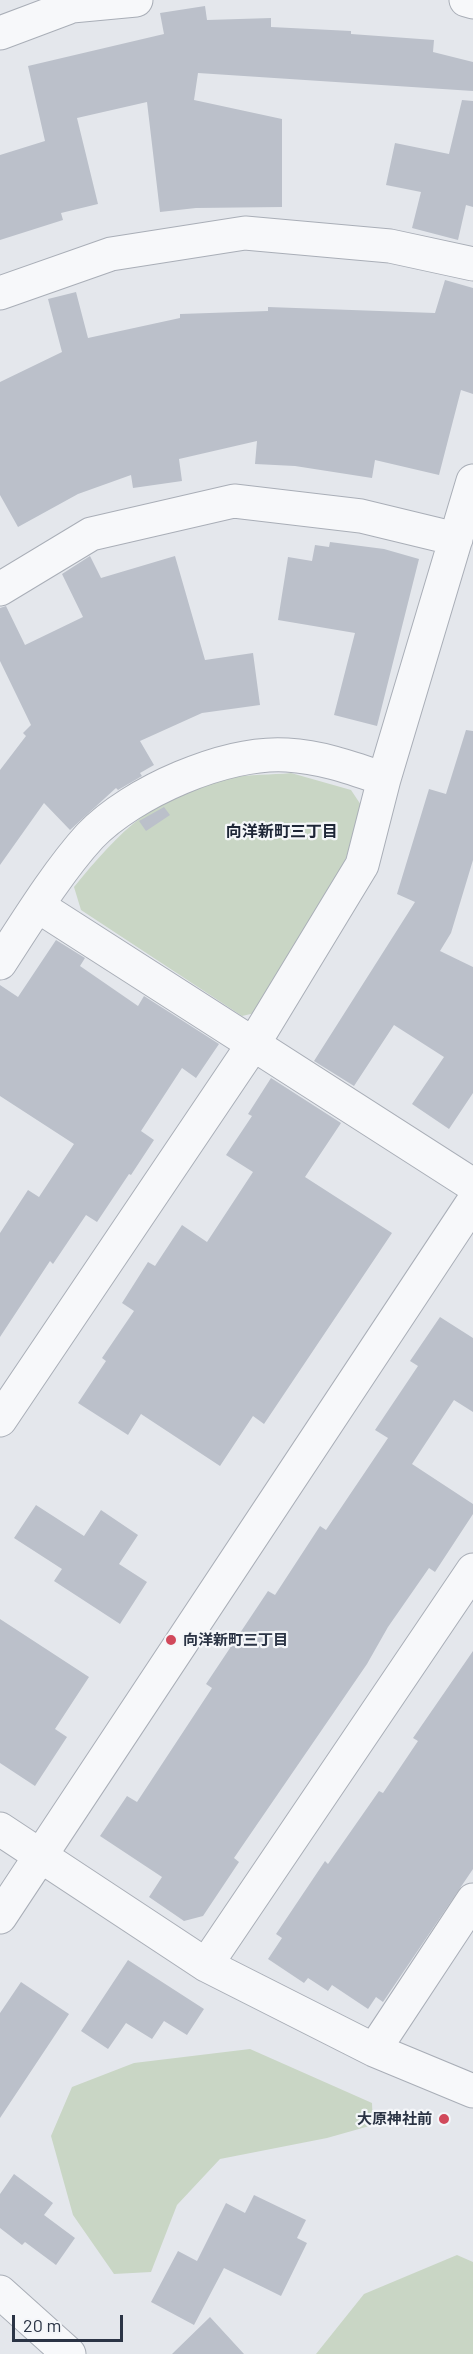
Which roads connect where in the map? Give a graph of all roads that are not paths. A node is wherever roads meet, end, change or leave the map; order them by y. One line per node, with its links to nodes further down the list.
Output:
1 (136, 0): 4 (street)
2 (466, 0): 3 (street)
3 (473, 2)
4 (73, 3): 5 (street)
5 (0, 33)
6 (473, 264): 7 (street)
7 (0, 293)
8 (473, 482): 9 (street)
9 (456, 539): 10 (street); 11 (street)
10 (0, 589)
11 (384, 779): 12 (street); 14 (street)
12 (38, 906): 13 (street); 14 (street)
13 (0, 963)
14 (255, 1043): 15 (street); 17 (street)
15 (473, 1185)
16 (473, 1202): 20 (street)
17 (0, 1420)
18 (473, 1570): 23 (street)
19 (0, 1829): 20 (street)
20 (41, 1856): 22 (street); 23 (street)
21 (473, 1900): 24 (street)
22 (0, 1917)
23 (206, 1965): 24 (street)
24 (374, 2050): 25 (street)
25 (473, 2091)
26 (3, 2302): 27 (street)
27 (69, 2354)

